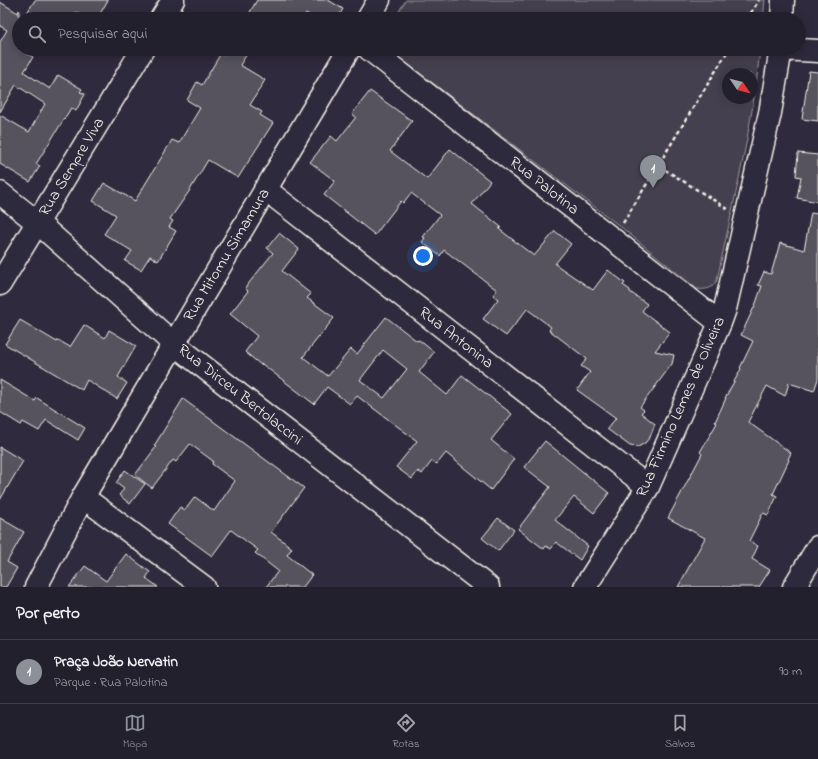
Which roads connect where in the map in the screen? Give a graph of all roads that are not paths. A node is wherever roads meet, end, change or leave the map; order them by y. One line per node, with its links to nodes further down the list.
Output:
1 (173, 0): 4 (street)
2 (379, 0): 5 (street)
3 (783, 0): 6 (street)
4 (165, 12)
5 (372, 12)
6 (782, 12)
7 (806, 50): 8 (street)
8 (818, 51)
9 (139, 56): 15 (street, Rua Sempre Viva)
10 (345, 56): 13 (street, Rua Mitomu Simamura)
11 (378, 56): 17 (street, Rua Palotina)
12 (780, 56): 17 (street, Rua Firmino Lemes de Oliveira)
13 (265, 189): 18 (street, Rua Mitomu Simamura); 19 (street, Rua Antonina)
14 (0, 193): 15 (street, Rua Dirceu Bertolaccini)
15 (38, 223): 16 (street, Rua Sempre Viva); 18 (street, Rua Dirceu Bertolaccini)
16 (0, 284)
17 (720, 323): 19 (street, Rua Firmino Lemes de Oliveira)
18 (174, 344): 20 (street, Rua Mitomu Simamura); 24 (street, Rua Dirceu Bertolaccini)
19 (648, 487): 25 (street, Rua Firmino Lemes de Oliveira)
20 (83, 497): 22 (street, Rua Mitomu Simamura); 23 (street)
21 (818, 546): 26 (street)
22 (36, 587)
23 (204, 587)
24 (488, 587)
25 (585, 587)
26 (794, 587)

